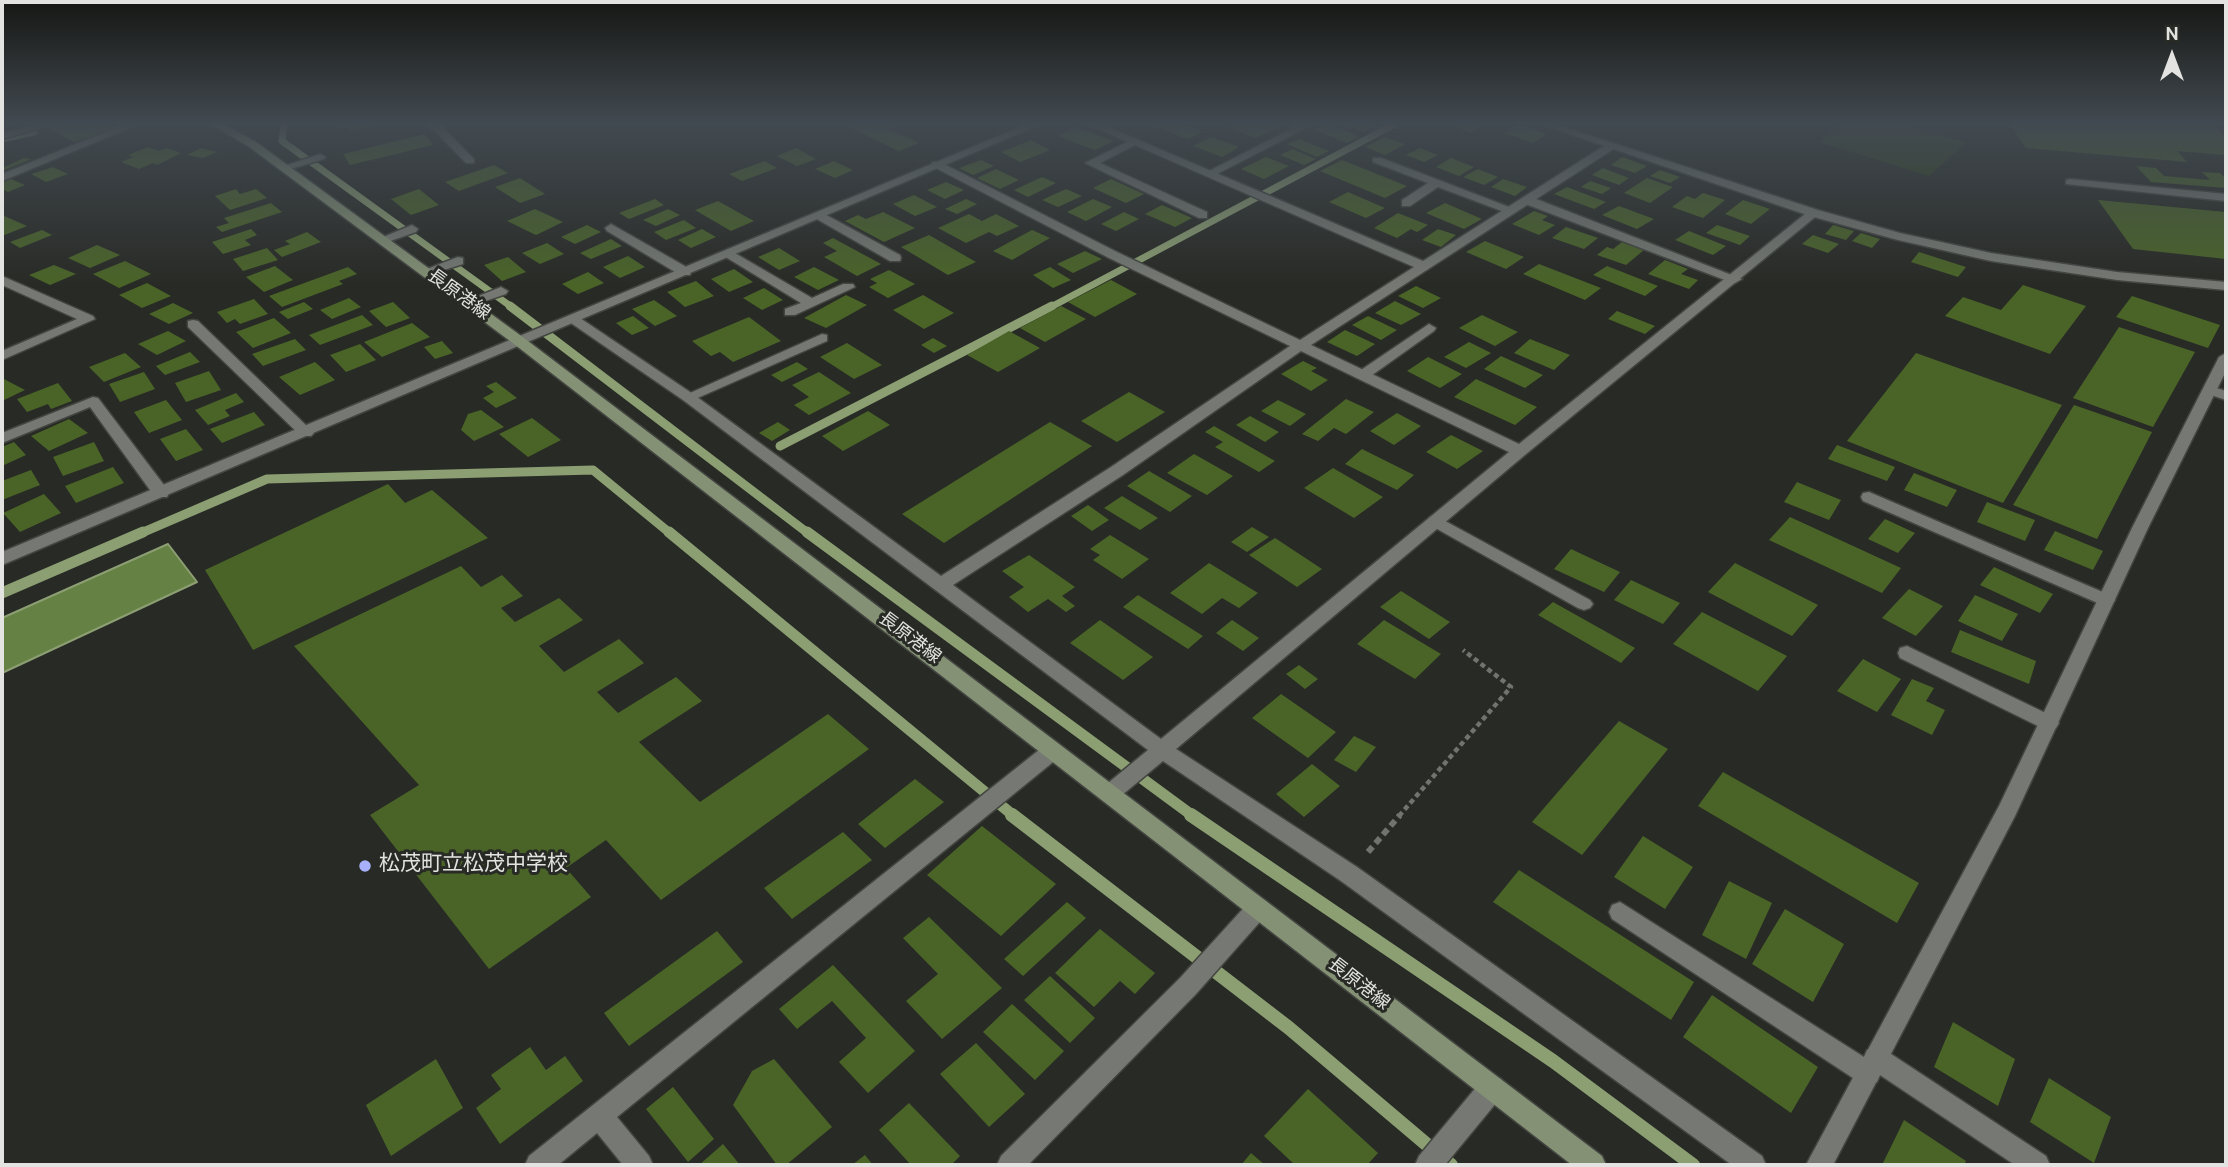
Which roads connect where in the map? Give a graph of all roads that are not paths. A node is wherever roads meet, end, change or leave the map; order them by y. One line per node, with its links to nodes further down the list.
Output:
1 (300, 179): 20 (main road, 長原港線)
2 (901, 179): 16 (street)
3 (966, 179): 40 (street)
4 (1126, 179): 17 (street)
5 (1222, 179): 24 (street)
6 (1427, 179): 10 (street)
7 (1559, 179): 12 (street)
8 (1712, 179): 15 (street)
9 (2070, 182): 11 (street)
10 (1436, 183): 13 (street); 14 (street)
11 (2226, 198)
12 (1527, 200): 14 (street); 27 (street)
13 (1406, 203)
14 (1511, 210): 24 (street)
15 (1814, 213): 27 (street); 29 (street)
16 (819, 215): 21 (street); 22 (street)
17 (1203, 215)
18 (611, 228): 26 (street)
19 (412, 229): 20 (street)
20 (382, 240): 25 (main road, 長原港線)
21 (728, 253): 26 (street); 32 (street)
22 (895, 258)
23 (458, 261): 25 (street)
24 (1423, 266): 40 (street)
25 (425, 272): 33 (main road, 長原港線)
26 (685, 272): 35 (street)
27 (1735, 279): 48 (street)
28 (2, 280): 41 (street)
29 (2226, 286)
30 (848, 287): 32 (street)
31 (501, 291): 33 (street)
32 (808, 302): 34 (street)
33 (468, 303): 38 (main road, 長原港線)
34 (790, 312)
35 (564, 323): 38 (street); 45 (street)
36 (193, 324): 46 (street)
37 (1429, 328): 43 (street)
38 (526, 338): 46 (street); 59 (main road, 長原港線)
39 (822, 338): 45 (street)
40 (1301, 345): 43 (street); 53 (street)
41 (2, 356)
42 (2226, 357): 44 (street)
43 (1363, 375): 48 (street)
44 (2218, 393): 54 (street)
45 (688, 397): 53 (street)
46 (306, 433): 49 (street)
47 (2, 438): 49 (street)
48 (1520, 451): 51 (street)
49 (161, 493): 52 (street)
50 (1869, 498): 54 (street)
51 (1436, 521): 55 (street); 58 (street)
52 (2, 559)
53 (940, 586): 58 (street)
54 (2106, 600): 57 (street)
55 (1584, 604)
56 (1907, 653): 57 (street)
57 (2049, 723): 63 (street)
58 (1162, 750): 60 (street); 71 (street)
59 (1051, 752): 60 (main road, 長原港線); 65 (street)
60 (1109, 794): 61 (main road, 長原港線)
61 (1258, 908): 64 (main road, 長原港線); 68 (street)
62 (1620, 912): 63 (street)
63 (1872, 1066): 72 (street); 73 (street)
64 (1492, 1088): 69 (street); 70 (main road, 長原港線)
65 (599, 1116): 66 (street); 67 (street)
66 (538, 1165)
67 (640, 1165)
68 (1010, 1165)
69 (1428, 1165)
70 (1593, 1165)
71 (1753, 1165)
72 (1819, 1165)
73 (2037, 1165)

